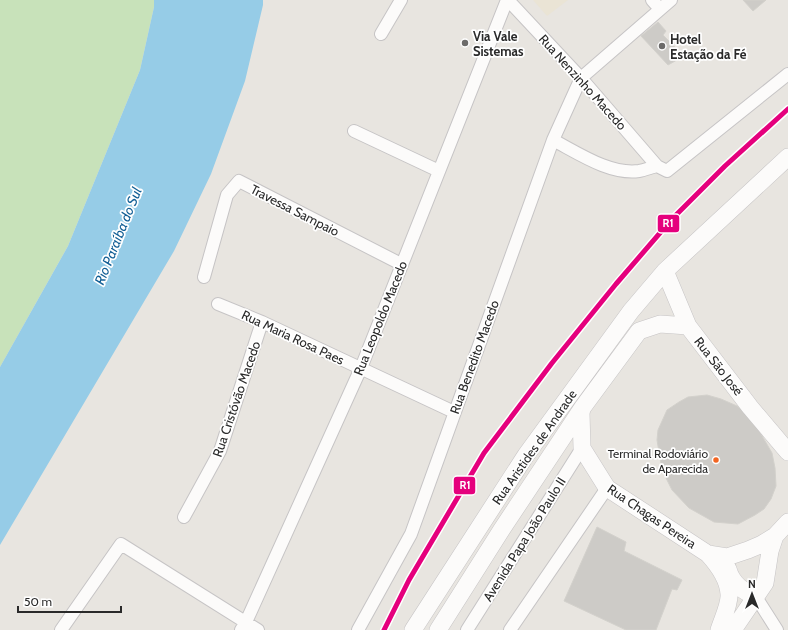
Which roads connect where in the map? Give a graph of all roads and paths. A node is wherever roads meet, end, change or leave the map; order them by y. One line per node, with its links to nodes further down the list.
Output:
1 (401, 0): 6 (street)
2 (508, 0): 8 (street, Rua Nenzinho Macedo); 13 (street, Rua Leopoldo Macedo)
3 (652, 0): 5 (street)
4 (671, 0): 5 (street)
5 (660, 9): 8 (street)
6 (381, 34)
7 (788, 74): 12 (street)
8 (580, 78): 10 (street, Rua Benedito Macedo); 12 (street, Rua Nenzinho Macedo)
9 (354, 131): 13 (street)
10 (553, 140): 12 (street); 22 (street, Rua Benedito Macedo)
11 (788, 157): 15 (main road, Rua Aristides de Andrade)
12 (657, 166)
13 (439, 171): 14 (street, Rua Leopoldo Macedo)
14 (401, 264): 16 (street, Travessa Sampaio); 20 (street, Rua Leopoldo Macedo)
15 (665, 271): 19 (main road, Rua São José); 36 (main road, Rua Aristides de Andrade)
16 (204, 277)
17 (218, 304): 18 (street, Rua Maria Rosa Paes)
18 (262, 322): 20 (street, Rua Maria Rosa Paes); 26 (street, Rua Cristóvão Macedo)
19 (688, 326): 21 (main road, Rua Aristides de Andrade); 24 (main road, Rua São José)
20 (361, 368): 22 (street, Rua Maria Rosa Paes); 32 (street, Rua Leopoldo Macedo)
21 (583, 407): 23 (main road); 37 (main road, Rua Aristides de Andrade)
22 (454, 412): 35 (street, Rua Benedito Macedo)
23 (582, 448): 25 (main road, Rua Chagas Pereira); 38 (street, Avenida Papa João Paulo II)
24 (788, 452)
25 (607, 488): 29 (main road, Rua Chagas Pereira); 39 (street)
26 (184, 517)
27 (788, 522): 28 (main road)
28 (775, 536): 30 (main road); 31 (main road)
29 (708, 554): 30 (main road, Rua Chagas Pereira); 40 (main road)
30 (727, 557): 31 (main road)
31 (756, 597): 41 (main road); 42 (street)
32 (243, 626): 33 (street); 34 (street)
33 (61, 630)
34 (258, 630)
35 (358, 630)
36 (413, 630)
37 (438, 630)
38 (467, 630)
39 (510, 630)
40 (719, 630)
41 (733, 630)
42 (777, 630)

